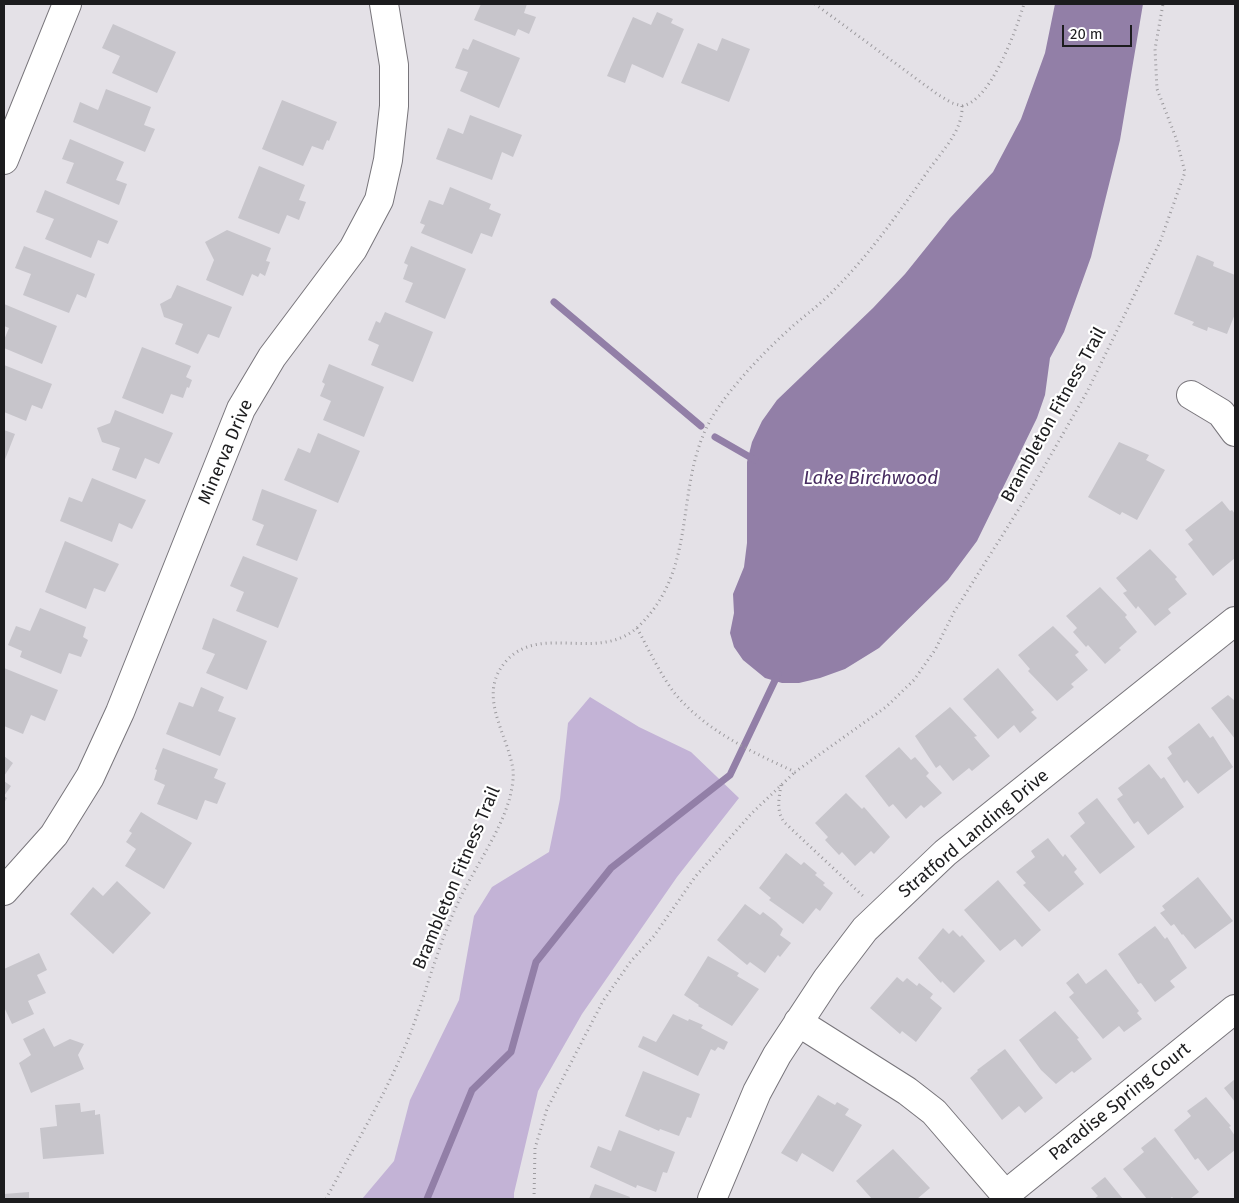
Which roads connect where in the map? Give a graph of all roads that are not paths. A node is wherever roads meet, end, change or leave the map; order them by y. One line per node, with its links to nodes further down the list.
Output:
1 (67, 4): 3 (street)
2 (384, 4): 7 (street, Minerva Drive)
3 (4, 160)
4 (1190, 395): 5 (street)
5 (1235, 432)
6 (1235, 621): 9 (street, Stratford Landing Drive)
7 (4, 891)
8 (1235, 1008): 10 (street, Paradise Spring Court)
9 (798, 1022): 10 (street); 11 (street, Stratford Landing Drive)
10 (1007, 1197)
11 (712, 1199)

